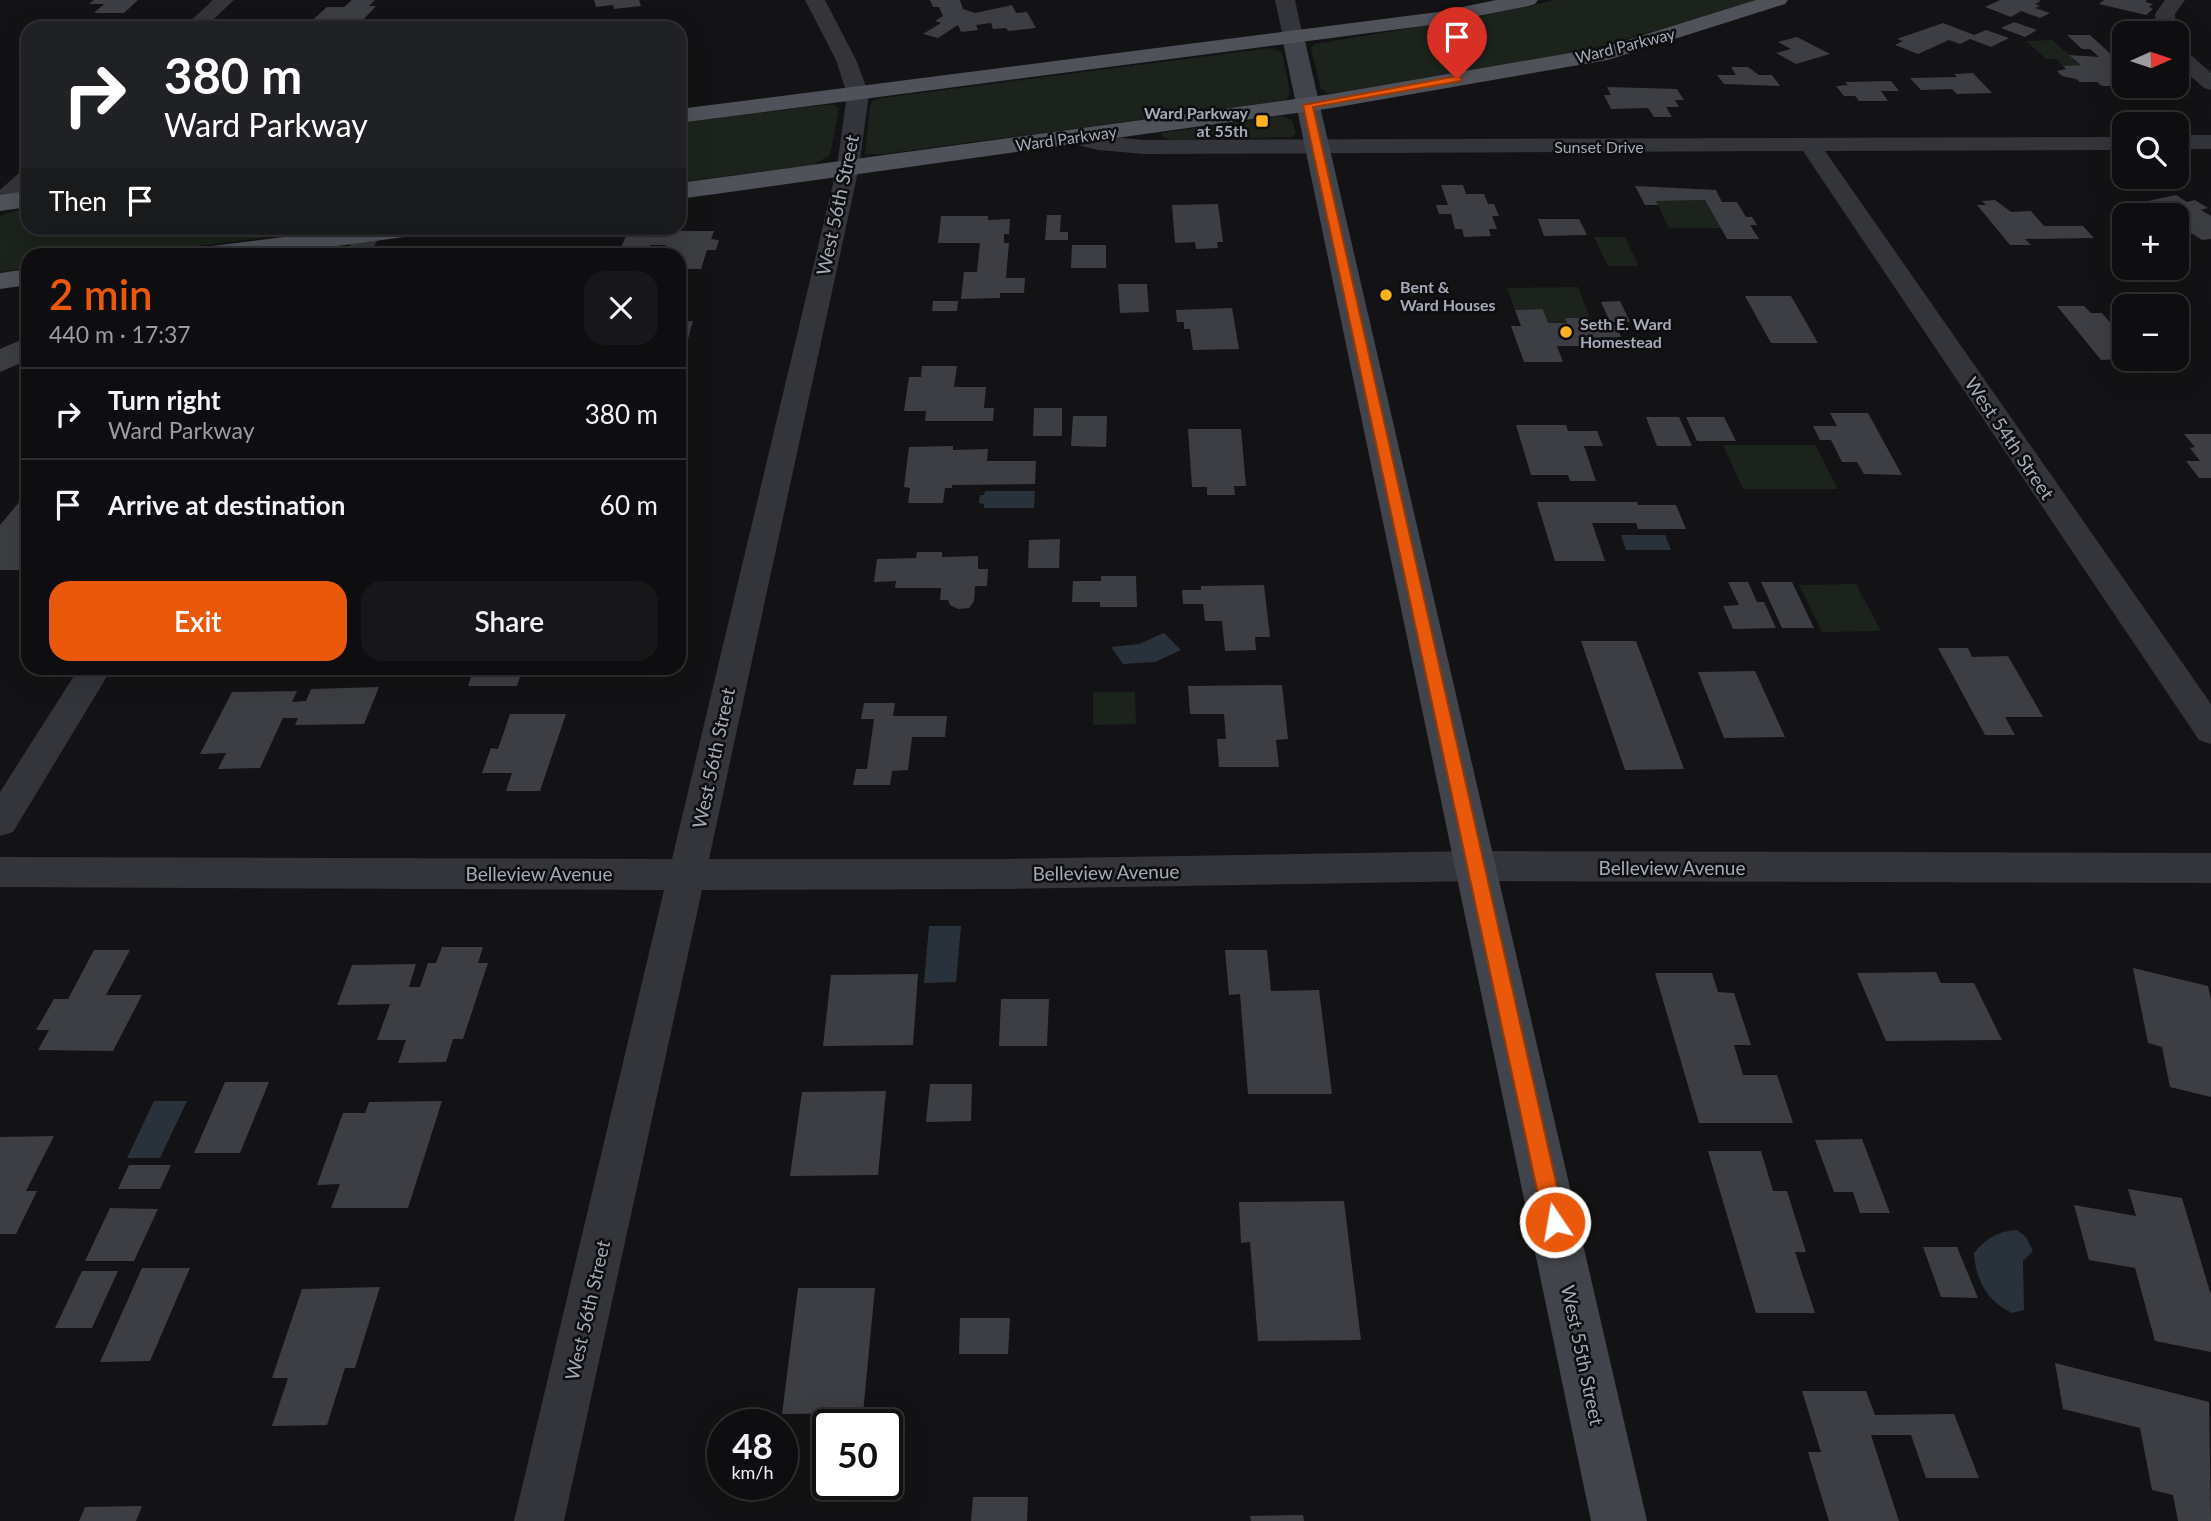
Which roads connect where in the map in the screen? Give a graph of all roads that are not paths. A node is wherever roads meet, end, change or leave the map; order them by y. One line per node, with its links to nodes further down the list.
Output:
1 (224, 0): 7 (street)
2 (815, 0): 12 (street, West 56th Street)
3 (1285, 0): 9 (street, West 55th Street)
4 (1528, 0): 9 (main road)
5 (1778, 0): 13 (main road, Ward Parkway)
6 (2175, 0): 8 (street)
7 (201, 21)
8 (2165, 21)
9 (1293, 37): 12 (main road); 13 (main road, West 55th Street)
10 (2189, 64): 11 (street)
11 (2211, 84)
12 (858, 94): 14 (main road); 21 (street, West 56th Street)
13 (1308, 105): 15 (main road, Ward Parkway); 20 (main road, West 55th Street)
14 (686, 115)
15 (1074, 136): 20 (street, Sunset Drive); 21 (main road, Ward Parkway)
16 (2189, 142): 17 (street)
17 (2211, 142)
18 (2112, 143): 19 (street, Sunset Drive)
19 (1810, 145): 20 (street, Sunset Drive); 31 (street, West 54th Street)
20 (1317, 147): 33 (main road, West 55th Street)
21 (848, 167): 23 (main road, Ward Parkway); 36 (street, West 56th Street)
22 (21, 184): 25 (street)
23 (686, 190)
24 (21, 201): 25 (main road)
25 (0, 203)
26 (366, 239): 27 (main road)
27 (276, 248)
28 (21, 278): 29 (main road)
29 (0, 281)
30 (92, 675): 32 (street)
31 (2211, 731)
32 (0, 822)
33 (1477, 866): 34 (street, Belleview Avenue); 36 (street, Belleview Avenue); 38 (main road, West 55th Street)
34 (2211, 868)
35 (0, 872): 36 (street, Belleview Avenue)
36 (688, 873): 37 (street, West 56th Street)
37 (539, 1521)
38 (1619, 1521)

